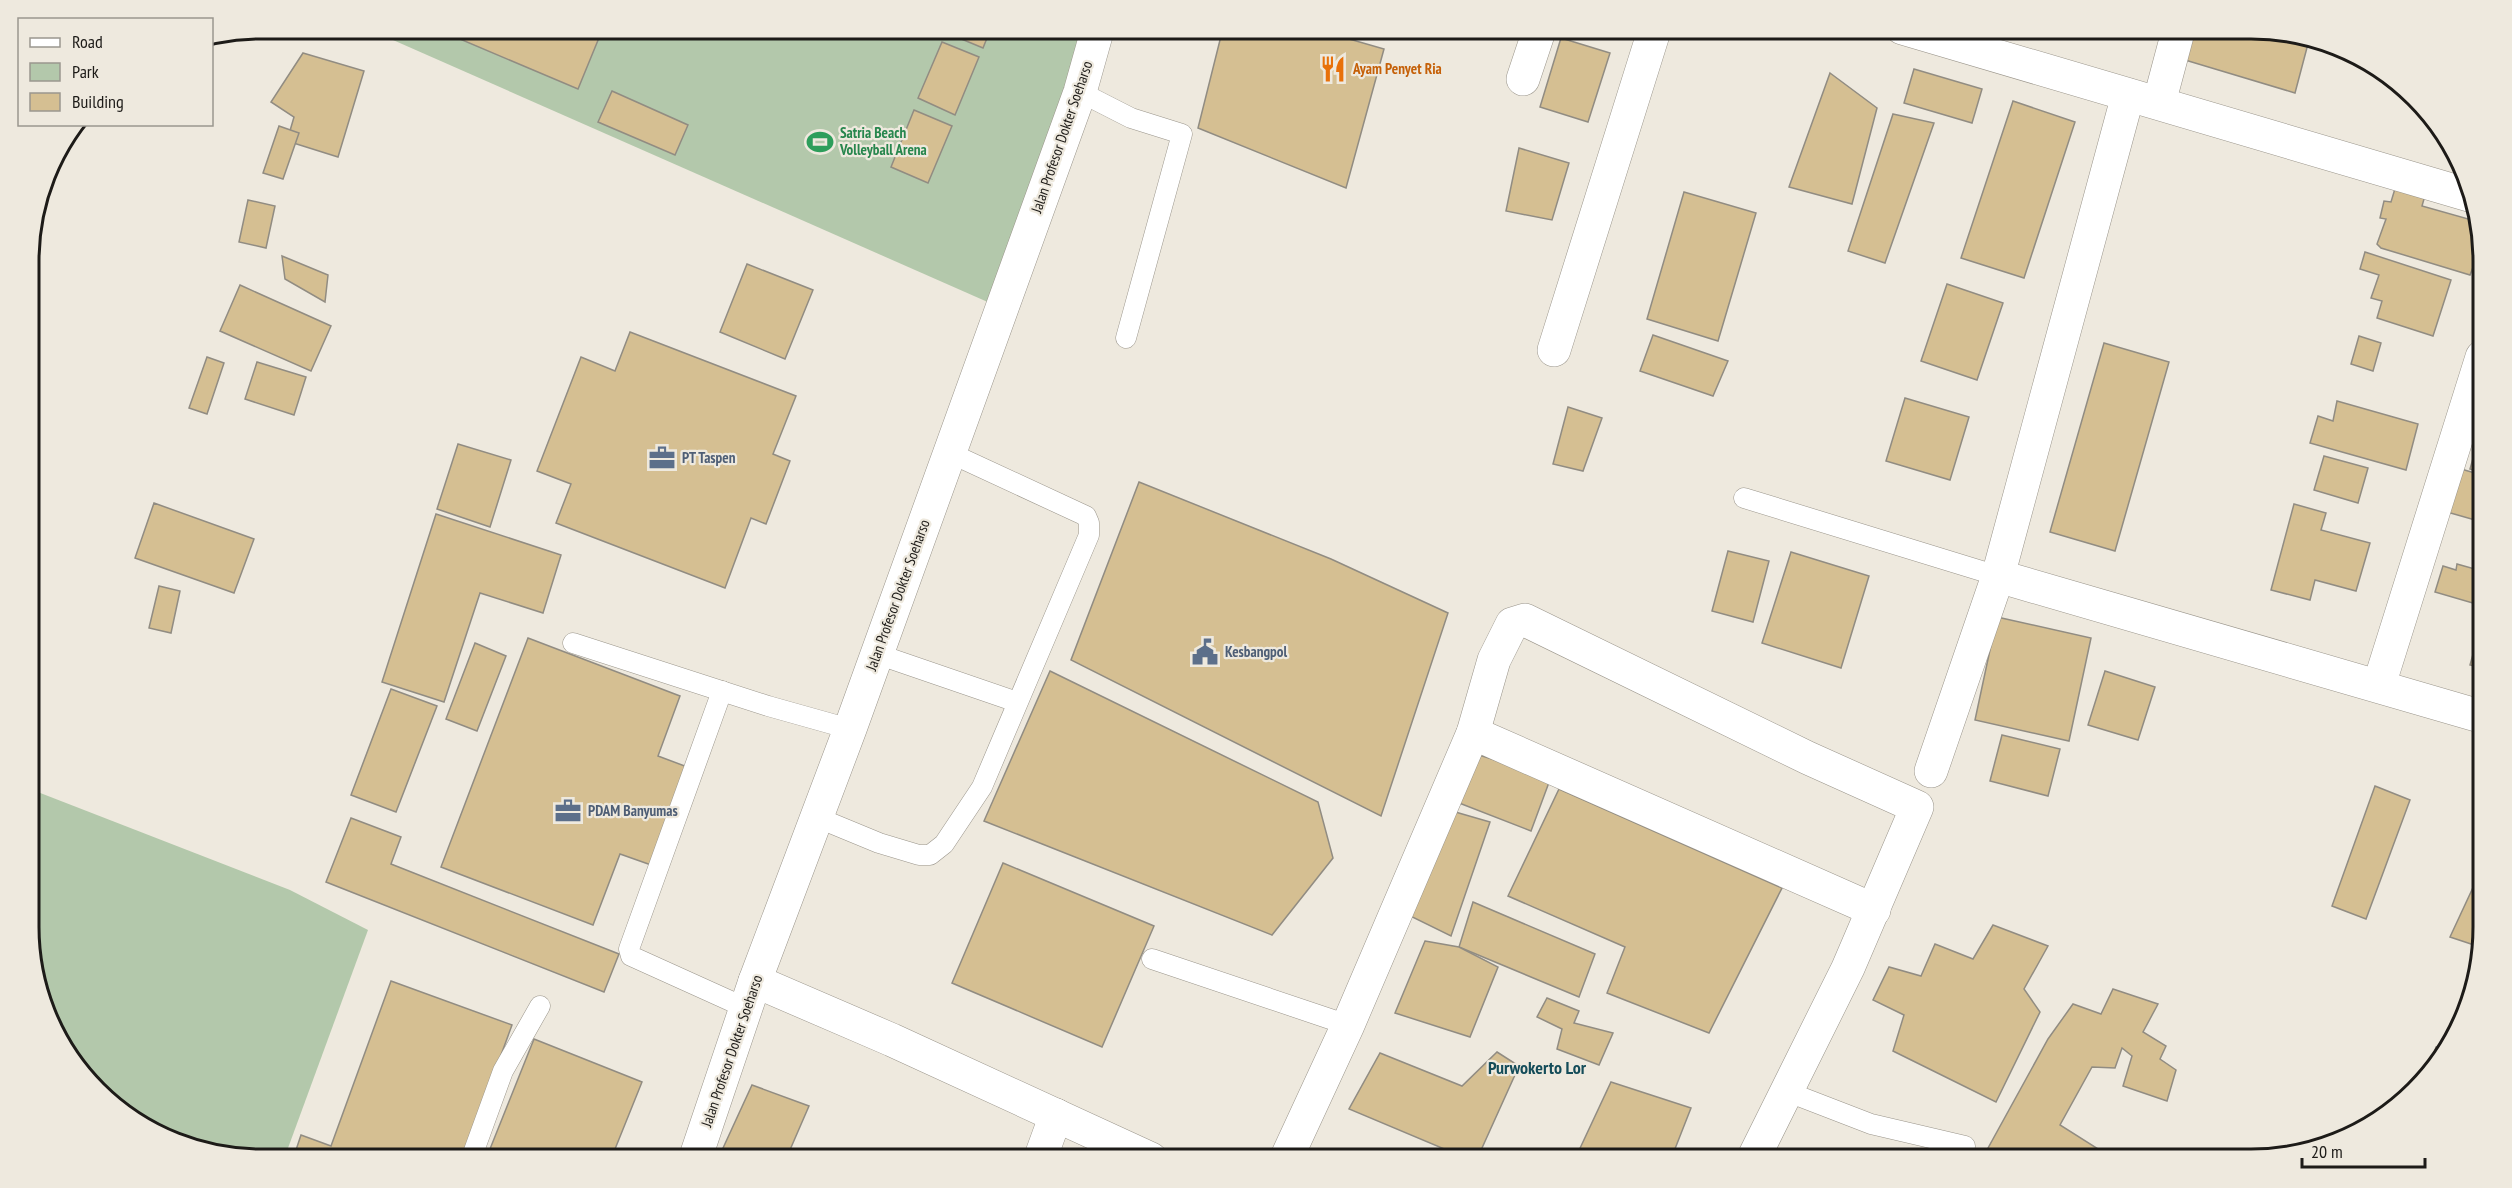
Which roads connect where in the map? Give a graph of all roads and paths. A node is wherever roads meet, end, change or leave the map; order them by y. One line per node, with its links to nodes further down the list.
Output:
1 (1095, 39): 7 (street, Jalan Profesor Dokter Soeharso)
2 (1536, 39): 6 (street)
3 (1652, 39): 11 (street)
4 (1939, 39): 8 (street)
5 (2174, 39): 8 (street)
6 (1523, 79)
7 (1080, 92): 10 (lane); 13 (street, Jalan Profesor Dokter Soeharso)
8 (2144, 99): 9 (street); 15 (street)
9 (2458, 181)
10 (1126, 338)
11 (1554, 350)
12 (2473, 386): 18 (street)
13 (950, 453): 17 (street, Jalan Profesor Dokter Soeharso); 20 (lane)
14 (1744, 498): 15 (lane)
15 (1998, 576): 18 (street); 24 (street)
16 (573, 643): 19 (lane)
17 (877, 654): 20 (lane); 22 (street, Jalan Profesor Dokter Soeharso)
18 (2379, 685): 21 (street)
19 (722, 691): 22 (lane); 28 (lane)
20 (1017, 702): 25 (lane)
21 (2473, 714)
22 (850, 729): 25 (street, Jalan Profesor Dokter Soeharso)
23 (1473, 733): 26 (street); 26 (street); 30 (street)
24 (1931, 771)
25 (816, 817): 28 (street, Jalan Profesor Dokter Soeharso)
26 (1874, 910): 31 (street)
27 (1152, 959): 30 (lane)
28 (751, 994): 32 (street); 35 (street, Jalan Profesor Dokter Soeharso)
29 (540, 1006): 34 (lane)
30 (1348, 1025): 38 (street)
31 (1788, 1092): 33 (lane); 39 (street)
32 (1056, 1115): 36 (street); 37 (street)
33 (1965, 1146)
34 (475, 1149)
35 (698, 1149)
36 (1044, 1149)
37 (1129, 1149)
38 (1291, 1149)
39 (1759, 1149)

